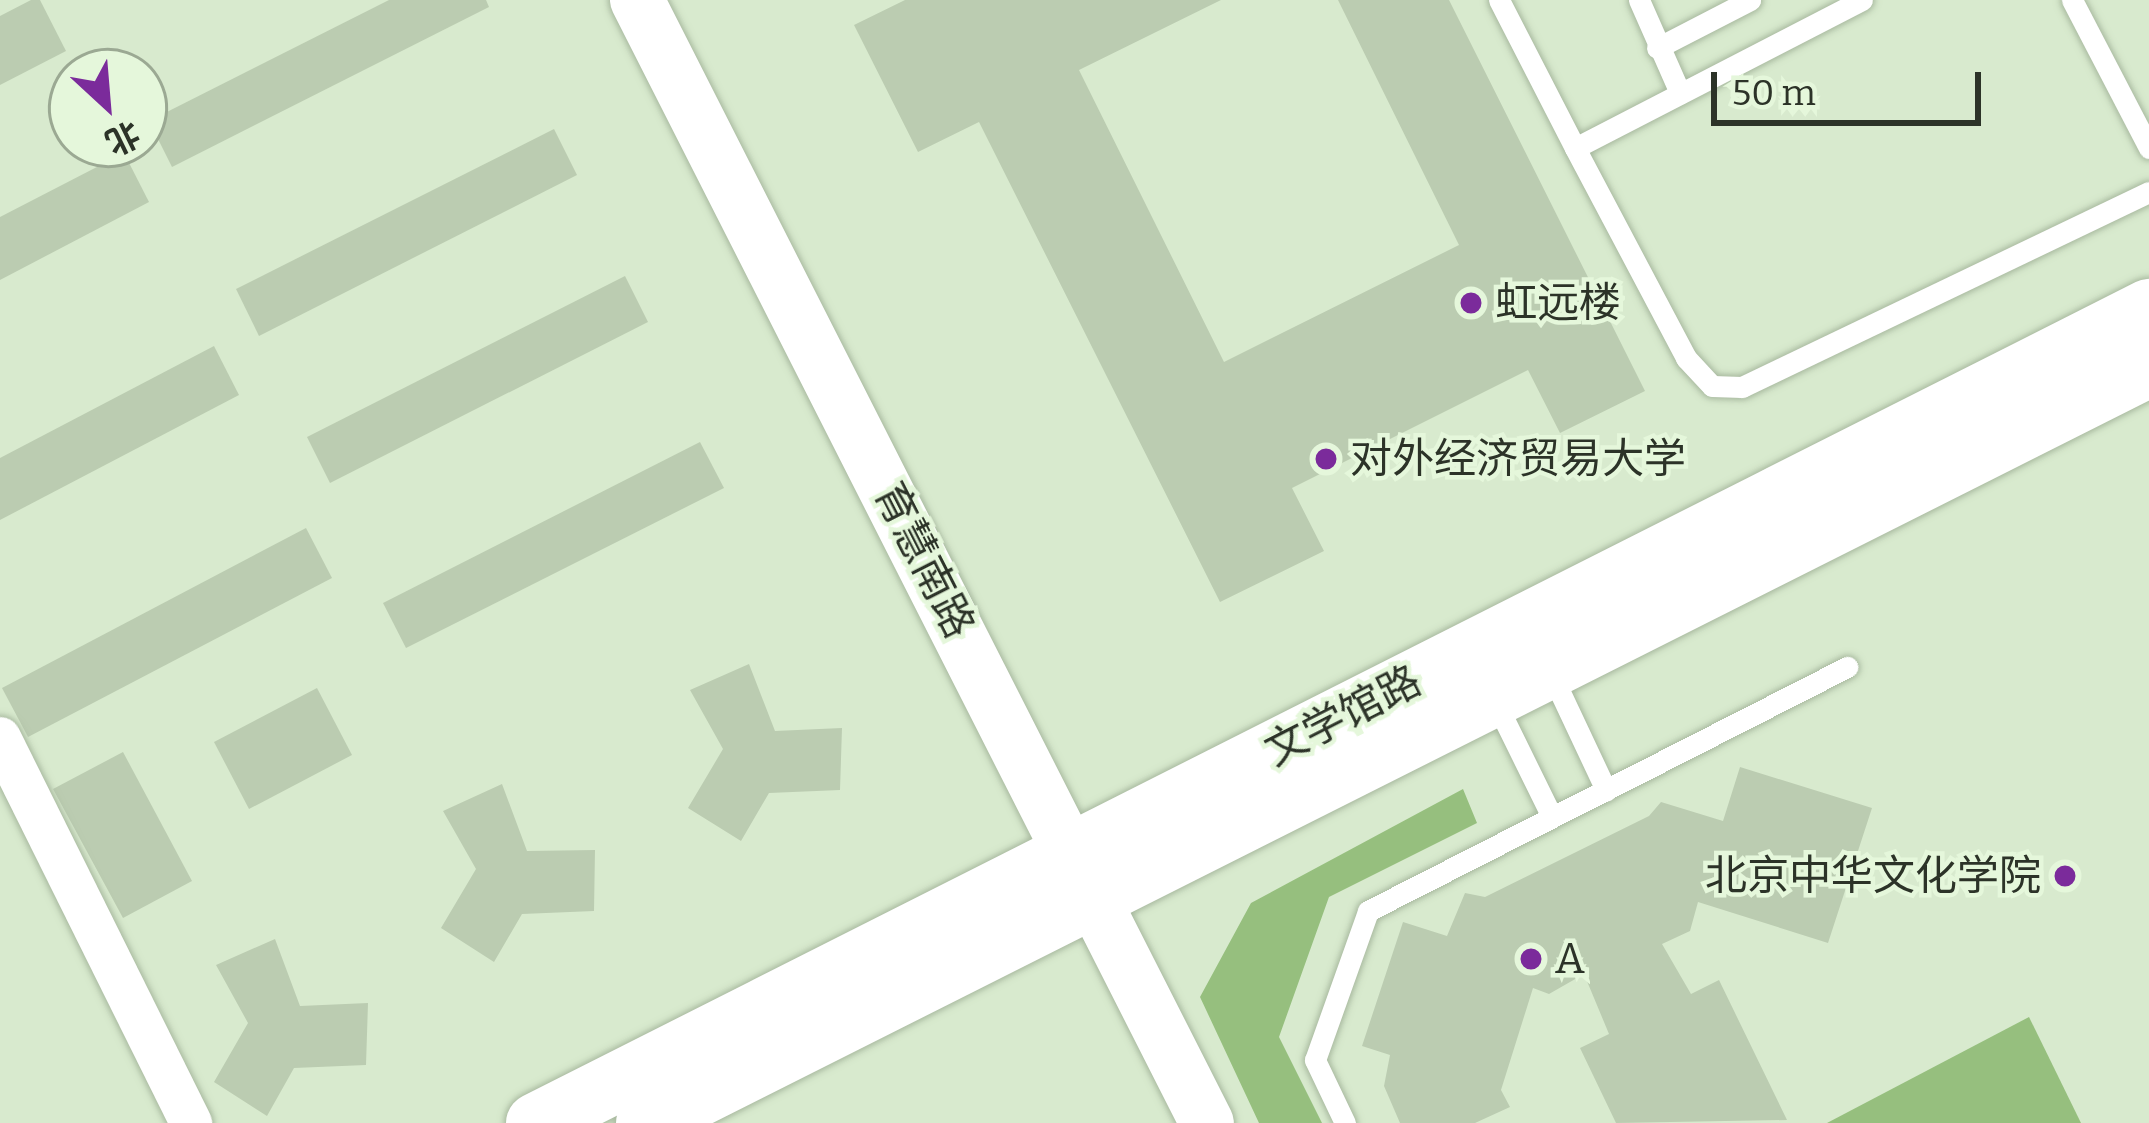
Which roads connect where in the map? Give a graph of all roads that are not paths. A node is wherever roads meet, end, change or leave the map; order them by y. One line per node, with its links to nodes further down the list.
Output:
1 (637, 0): 20 (street, 育慧南路)
2 (1499, 0): 9 (lane)
3 (1640, 0): 7 (lane)
4 (1750, 0): 7 (lane)
5 (1862, 0): 8 (lane)
6 (2072, 0): 10 (lane)
7 (1657, 48): 8 (lane)
8 (1680, 93): 9 (lane)
9 (1575, 148): 11 (lane)
10 (2149, 148)
11 (2149, 192)
12 (2149, 309): 20 (main road, 文学馆路)
13 (2149, 367): 15 (main road, 文学馆路)
14 (1847, 667): 18 (lane)
15 (1549, 668): 16 (main road, 文学馆路); 18 (lane)
16 (1493, 696): 19 (lane); 20 (main road, 文学馆路)
17 (0, 738): 21 (street)
18 (1606, 790): 19 (lane)
19 (1552, 818): 25 (lane)
20 (1084, 874): 22 (main road, 文学馆路); 23 (main road, 文学馆路); 24 (street, 育慧南路)
21 (191, 1123)
22 (536, 1123)
23 (646, 1123)
24 (1207, 1123)
25 (1346, 1123)

